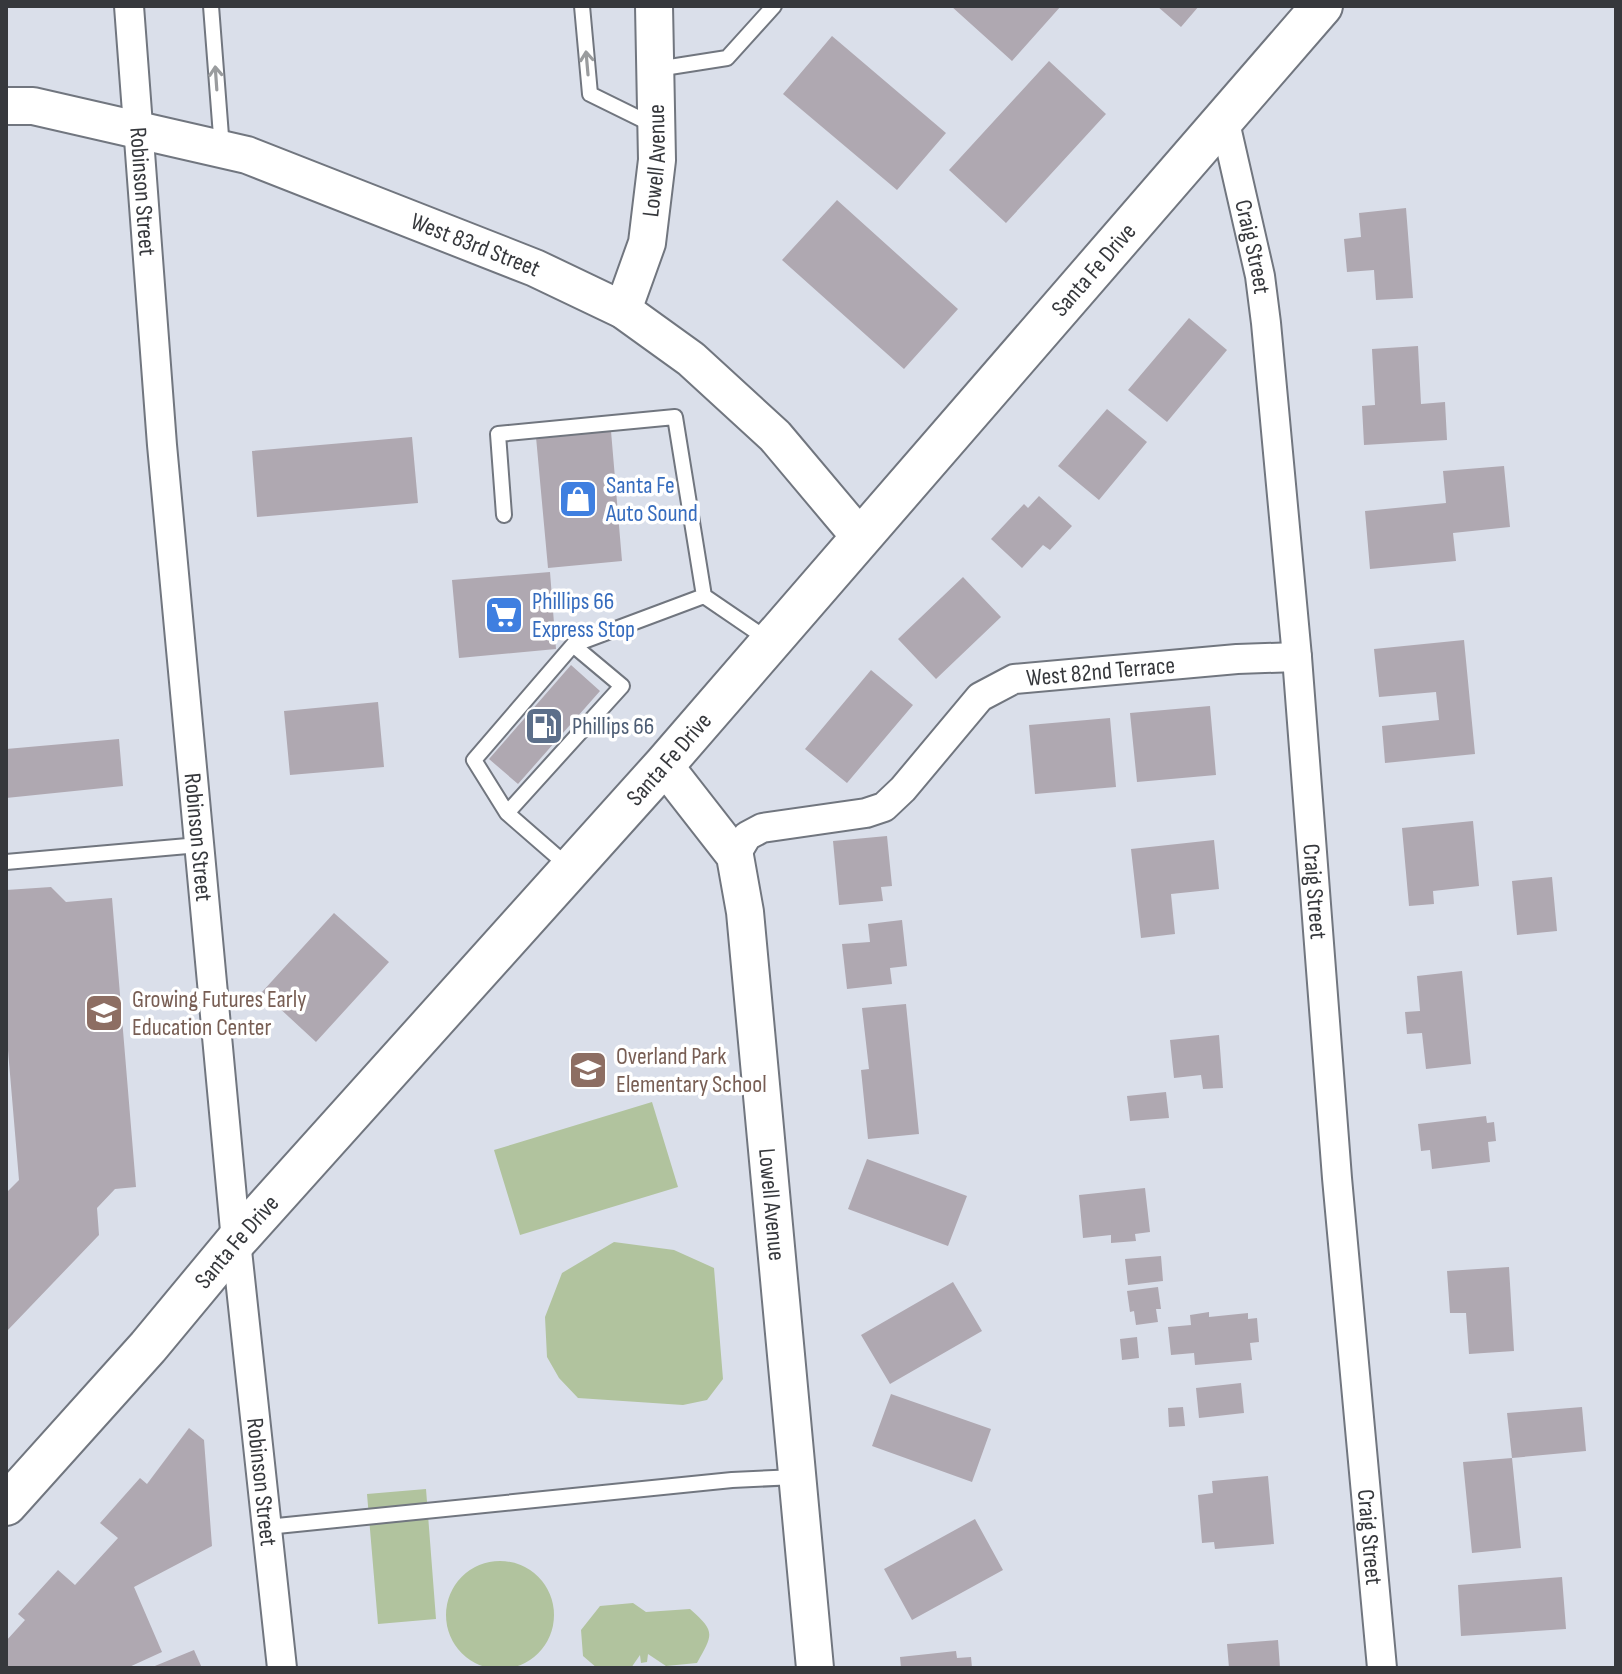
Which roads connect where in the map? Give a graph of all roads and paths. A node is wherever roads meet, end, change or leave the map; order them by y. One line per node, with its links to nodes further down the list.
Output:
1 (129, 6): 11 (street, Robinson Street)
2 (211, 6): 12 (lane, one-way to 2)
3 (582, 6): 10 (lane, one-way to 3)
4 (654, 6): 7 (street, Lowell Avenue)
5 (774, 6): 7 (lane)
6 (1322, 6): 9 (main road, Santa Fe Drive)
7 (657, 69): 10 (street, Lowell Avenue)
8 (6, 106): 11 (street, West 83rd Street)
9 (1224, 118): 15 (main road, Santa Fe Drive); 19 (street, Craig Street)
10 (657, 127): 13 (street, Lowell Avenue)
11 (138, 129): 12 (street, West 83rd Street); 22 (street, Robinson Street)
12 (222, 149): 13 (street, West 83rd Street)
13 (623, 310): 15 (street, West 83rd Street)
14 (504, 515): 16 (lane)
15 (860, 537): 17 (main road, Santa Fe Drive)
16 (704, 596): 17 (lane); 18 (lane)
17 (771, 641): 20 (main road, Santa Fe Drive)
18 (573, 645): 21 (lane); 21 (lane)
19 (1297, 657): 23 (street, West 82nd Terrace); 32 (street, Craig Street)
20 (664, 765): 23 (street, Lowell Avenue); 25 (main road, Santa Fe Drive)
21 (507, 813): 25 (lane)
22 (199, 845): 24 (lane); 26 (street, Robinson Street)
23 (735, 856): 27 (street, Lowell Avenue)
24 (6, 862)
25 (571, 868): 26 (main road, Santa Fe Drive)
26 (236, 1241): 28 (main road, Santa Fe Drive); 29 (street, Robinson Street)
27 (797, 1477): 29 (lane); 31 (street, Lowell Avenue)
28 (6, 1505)
29 (267, 1527): 30 (street, Robinson Street)
30 (282, 1668)
31 (815, 1668)
32 (1382, 1668)

